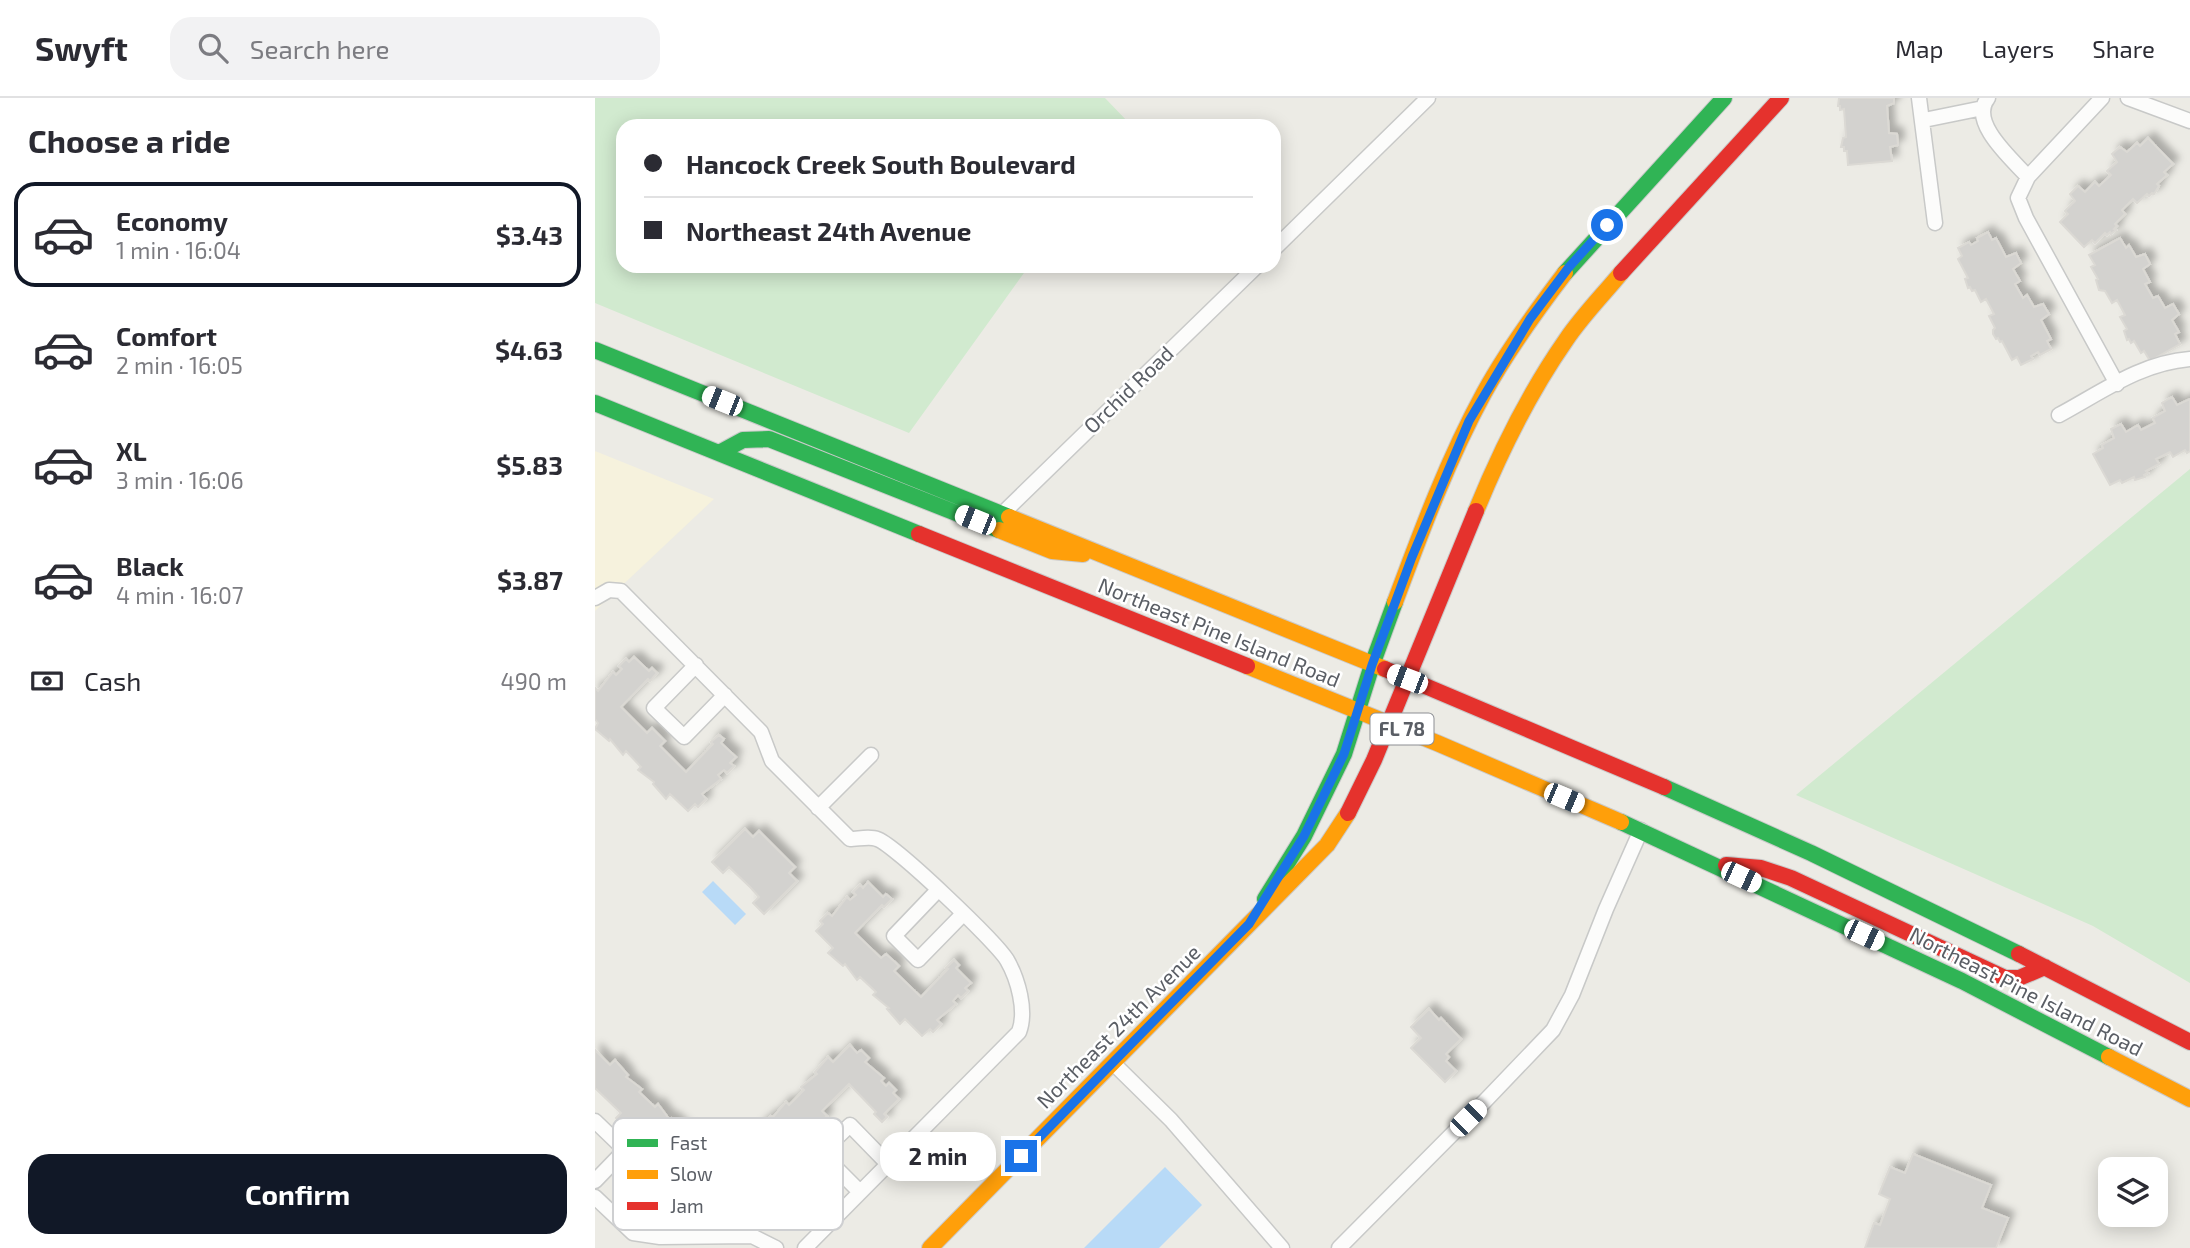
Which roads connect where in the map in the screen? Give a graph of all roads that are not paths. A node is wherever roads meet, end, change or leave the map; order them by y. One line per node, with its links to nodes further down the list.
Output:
1 (1428, 98): 12 (street)
2 (1724, 98): 24 (main road, Northeast 24th Avenue)
3 (1781, 98): 25 (main road, Northeast 24th Avenue)
4 (1919, 98): 8 (street)
5 (2102, 98): 10 (street)
6 (2128, 98): 9 (street)
7 (1985, 101): 8 (street); 10 (street)
8 (1924, 120): 11 (street)
9 (2190, 121)
10 (2028, 177): 16 (street)
11 (1935, 223)
12 (1281, 242)
13 (1250, 273): 20 (street, Orchid Road)
14 (595, 350): 20 (main road, Northeast Pine Island Road / FL 78)
15 (2190, 359): 16 (street)
16 (2117, 384): 18 (street)
17 (595, 403): 19 (main road, Northeast Pine Island Road / FL 78)
18 (2059, 415)
19 (719, 453): 21 (main road, Northeast Pine Island Road); 27 (main road, Northeast Pine Island Road / FL 78)
20 (1002, 514): 21 (main road, Northeast Pine Island Road / FL 78)
21 (1105, 556): 24 (main road, Northeast Pine Island Road / FL 78)
22 (595, 598): 23 (street)
23 (696, 665): 26 (street); 26 (street)
24 (1372, 665): 25 (main road, Northeast Pine Island Road / FL 78); 27 (main road, Northeast 24th Avenue)
25 (1407, 679): 28 (main road, Northeast 24th Avenue); 36 (main road, Northeast Pine Island Road / FL 78)
26 (726, 695): 30 (street)
27 (1357, 711): 28 (main road, Northeast Pine Island Road / FL 78); 35 (main road, Northeast 24th Avenue)
28 (1388, 724): 31 (main road, Northeast Pine Island Road / FL 78); 35 (main road, Northeast 24th Avenue)
29 (871, 755): 30 (street)
30 (818, 808): 33 (street)
31 (1641, 830): 32 (main road, Northeast Pine Island Road / FL 78); 57 (street)
32 (1717, 866): 36 (main road); 39 (main road, Northeast Pine Island Road / FL 78)
33 (938, 890): 34 (street); 34 (street)
34 (963, 914): 44 (street)
35 (1249, 924): 38 (main road, Northeast 24th Avenue)
36 (2045, 967): 37 (main road, Northeast Pine Island Road / FL 78)
37 (2190, 1042)
38 (1113, 1063): 55 (main road, Northeast 24th Avenue); 56 (street)
39 (2190, 1099)
40 (595, 1121): 42 (street)
41 (843, 1131): 44 (street)
42 (613, 1138)
43 (613, 1162): 46 (street)
44 (888, 1164): 47 (street)
45 (843, 1175): 47 (street)
46 (595, 1181)
47 (860, 1192): 49 (street)
48 (595, 1197): 50 (street)
49 (843, 1209)
50 (613, 1214)
51 (630, 1230): 53 (street)
52 (823, 1230): 54 (street)
53 (776, 1248)
54 (805, 1248)
55 (930, 1248)
56 (1282, 1248)
57 (1339, 1248)

